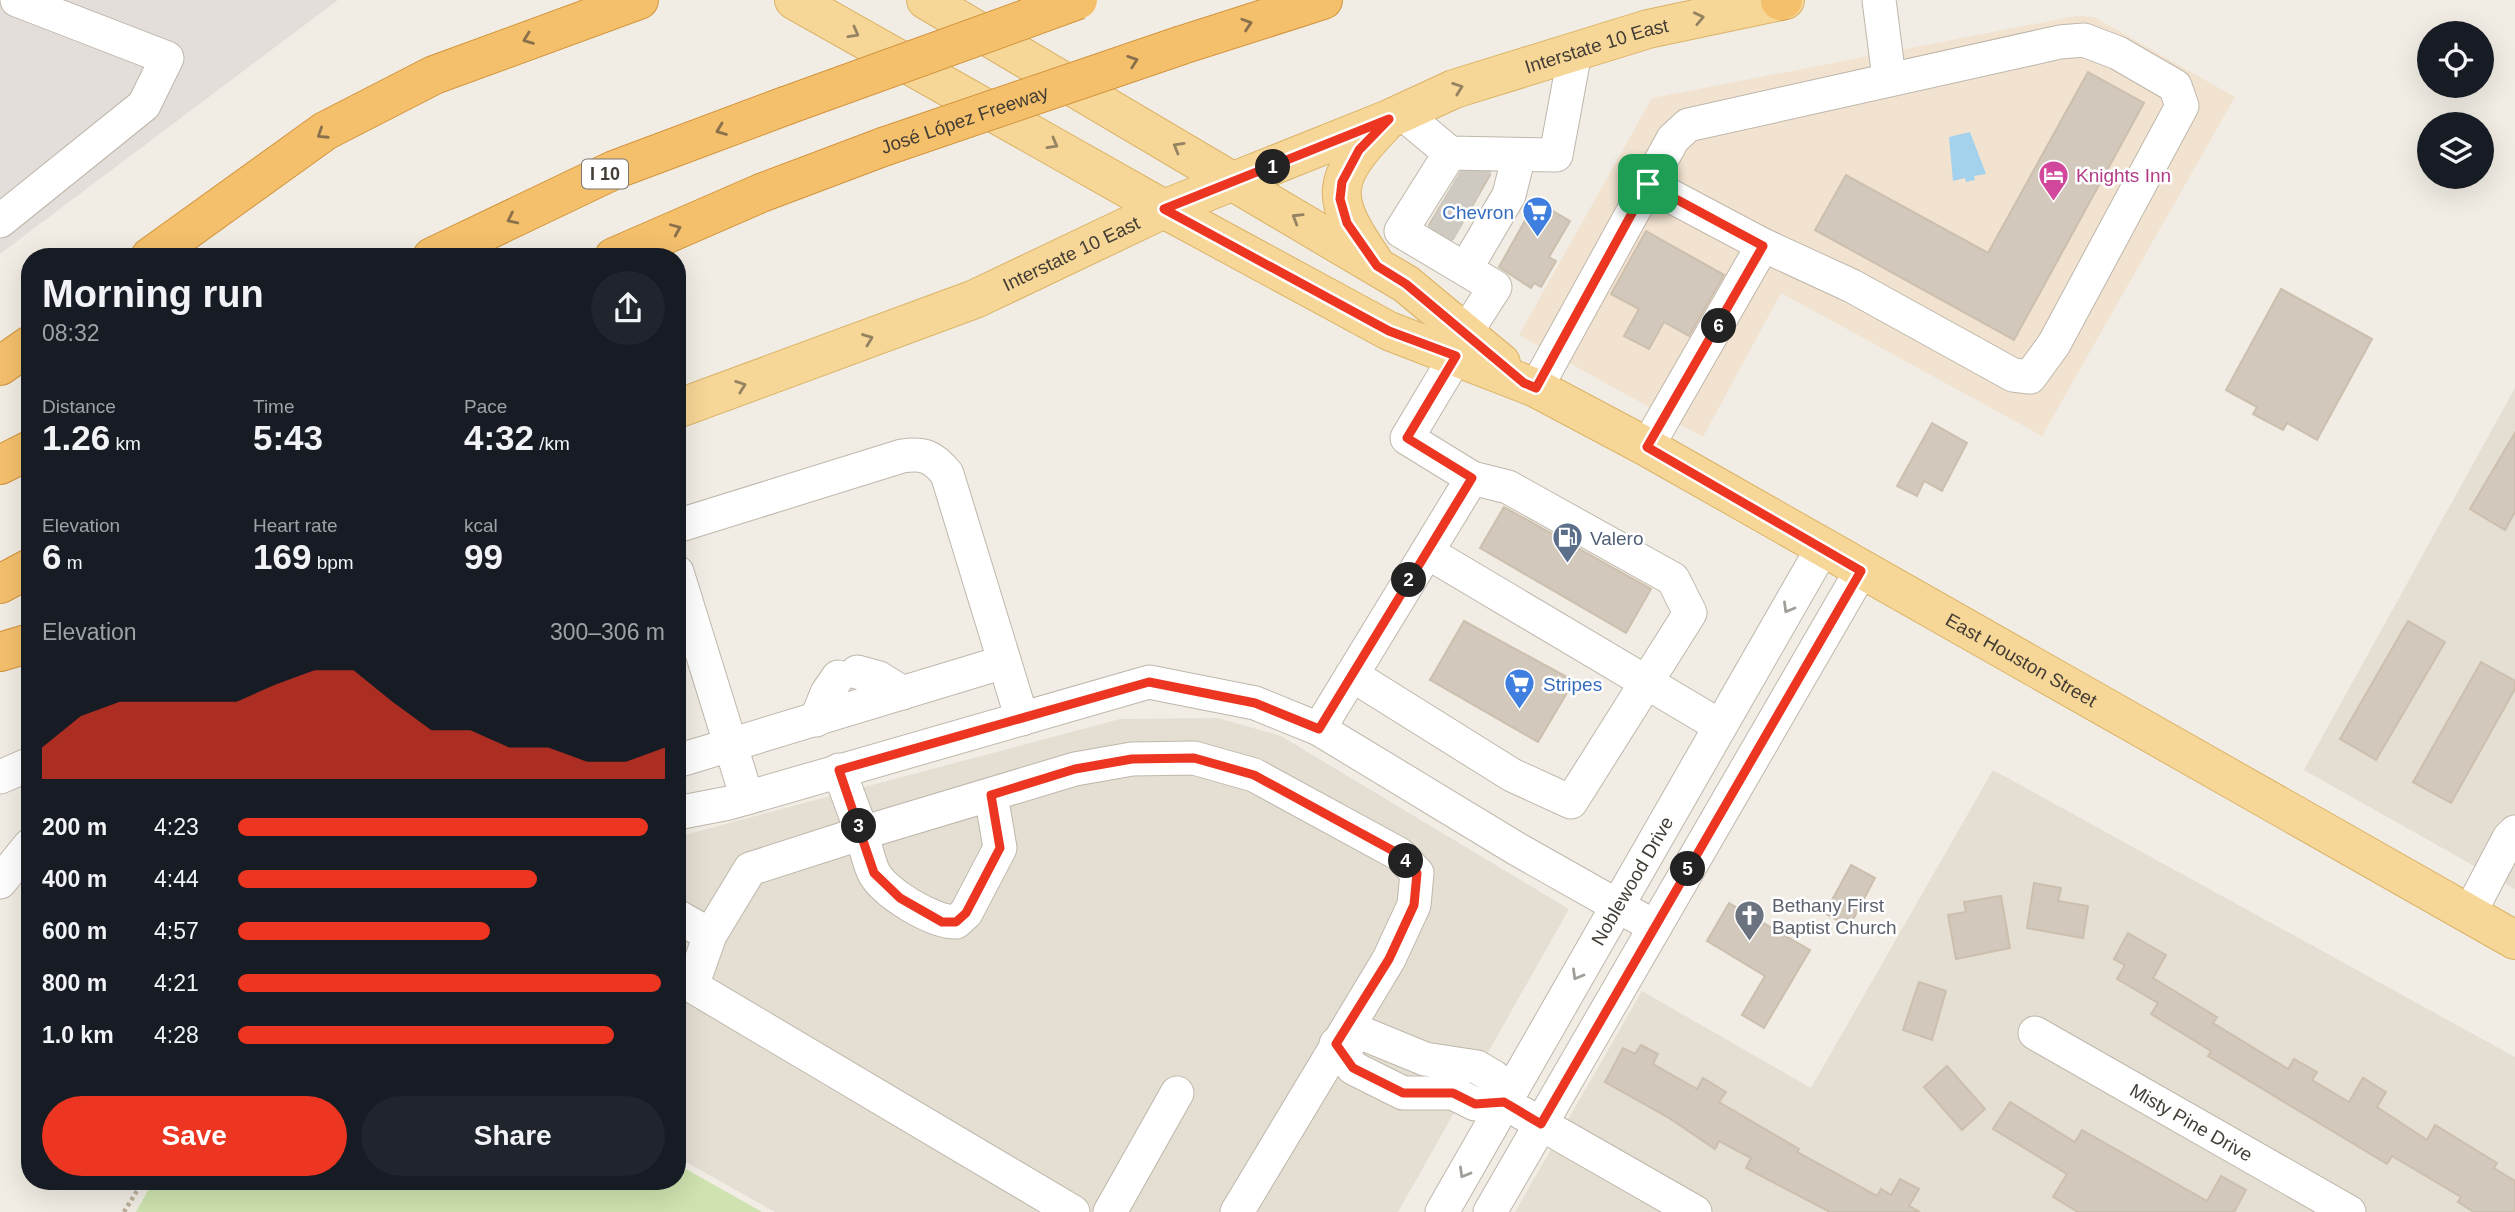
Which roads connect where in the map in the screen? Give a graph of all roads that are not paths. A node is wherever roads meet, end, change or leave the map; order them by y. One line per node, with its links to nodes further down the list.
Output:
1 (4, 0): 10 (street)
2 (17, 0): 20 (street)
3 (639, 0): 11 (highway)
4 (794, 0): 18 (main road, East Houston Street, one-way to 18)
5 (926, 0): 16 (main road, East Houston Street, one-way to 5)
6 (1078, 0): 23 (highway, I 10, one-way to 23, bridge)
7 (1323, 0): 24 (highway, José López Freeway, one-way to 7, bridge)
8 (1783, 0): 12 (main road, Interstate 10 East, one-way to 8)
9 (1879, 0): 13 (street)
10 (0, 9)
11 (574, 13): 22 (highway, one-way to 22)
12 (1575, 52): 14 (main road, Interstate 10 East, one-way to 12); 15 (street)
13 (1889, 78): 17 (street); 21 (street)
14 (1395, 116): 16 (main road, Interstate 10 East); 19 (street); 25 (main road)
15 (1519, 155): 19 (street); 19 (street)
16 (1237, 182): 18 (main road, Interstate 10 East); 25 (main road, East Houston Street, one-way to 16)
17 (1648, 184): 21 (street); 29 (street)
18 (1164, 209): 26 (main road, East Houston Street); 30 (main road, Interstate 10 East, one-way to 18)
19 (1454, 212): 25 (street); 26 (street)
20 (0, 221)
21 (1763, 246): 31 (street)
22 (162, 248)
23 (451, 248)
24 (635, 248)
25 (1384, 271): 26 (main road, East Houston Street)
26 (1461, 345): 29 (main road, East Houston Street); 34 (street)
27 (21, 351): 28 (highway)
28 (0, 366)
29 (1530, 385): 31 (main road, East Houston Street)
30 (686, 406)
31 (1647, 447): 36 (main road, East Houston Street)
32 (21, 454): 33 (highway)
33 (0, 464)
34 (1472, 478): 37 (street); 46 (street)
35 (686, 523): 44 (street)
36 (1822, 549): 38 (main road, East Houston Street); 50 (street, Noblewood Drive, one-way to 50)
37 (1427, 552): 45 (street); 46 (street)
38 (1861, 571): 60 (street); 67 (main road, East Houston Street)
39 (21, 573): 40 (highway)
40 (0, 584)
41 (686, 601): 52 (street)
42 (21, 646): 43 (highway)
43 (0, 652)
44 (1004, 662): 47 (street); 48 (street)
45 (1352, 676): 46 (street); 51 (street)
46 (1644, 682): 50 (street)
47 (903, 693): 49 (street); 49 (street)
48 (1021, 719): 51 (street); 55 (street)
49 (816, 720): 52 (street)
50 (1720, 726): 57 (street, Noblewood Drive)
51 (1319, 729): 66 (street)
52 (731, 747): 53 (street); 59 (street)
53 (686, 759)
54 (21, 768): 56 (street)
55 (839, 770): 59 (street); 63 (street)
56 (0, 777)
57 (1685, 788): 60 (street); 66 (street, Noblewood Drive)
58 (991, 795): 63 (street); 63 (street); 75 (street)
59 (747, 797): 61 (street)
60 (1723, 810): 69 (street)
61 (686, 811)
62 (2515, 832): 67 (street)
63 (862, 833): 70 (street)
64 (21, 856): 65 (street)
65 (0, 882)
66 (1617, 905): 69 (street); 77 (street, Noblewood Drive, one-way to 77)
67 (2469, 914): 71 (main road, East Houston Street)
68 (686, 921): 70 (street)
69 (1655, 927): 78 (street)
70 (710, 935): 72 (street)
71 (2515, 940)
72 (686, 986)
73 (686, 991): 79 (street)
74 (2035, 1033): 85 (street, Misty Pine Drive)
75 (1336, 1044): 77 (street); 81 (street)
76 (1177, 1093): 80 (street)
77 (1504, 1102): 78 (street); 82 (street, Noblewood Drive, one-way to 82)
78 (1541, 1124): 83 (street); 84 (street)
79 (1073, 1212)
80 (1110, 1212)
81 (1237, 1212)
82 (1442, 1212)
83 (1490, 1212)
84 (1695, 1212)
85 (2349, 1212)

